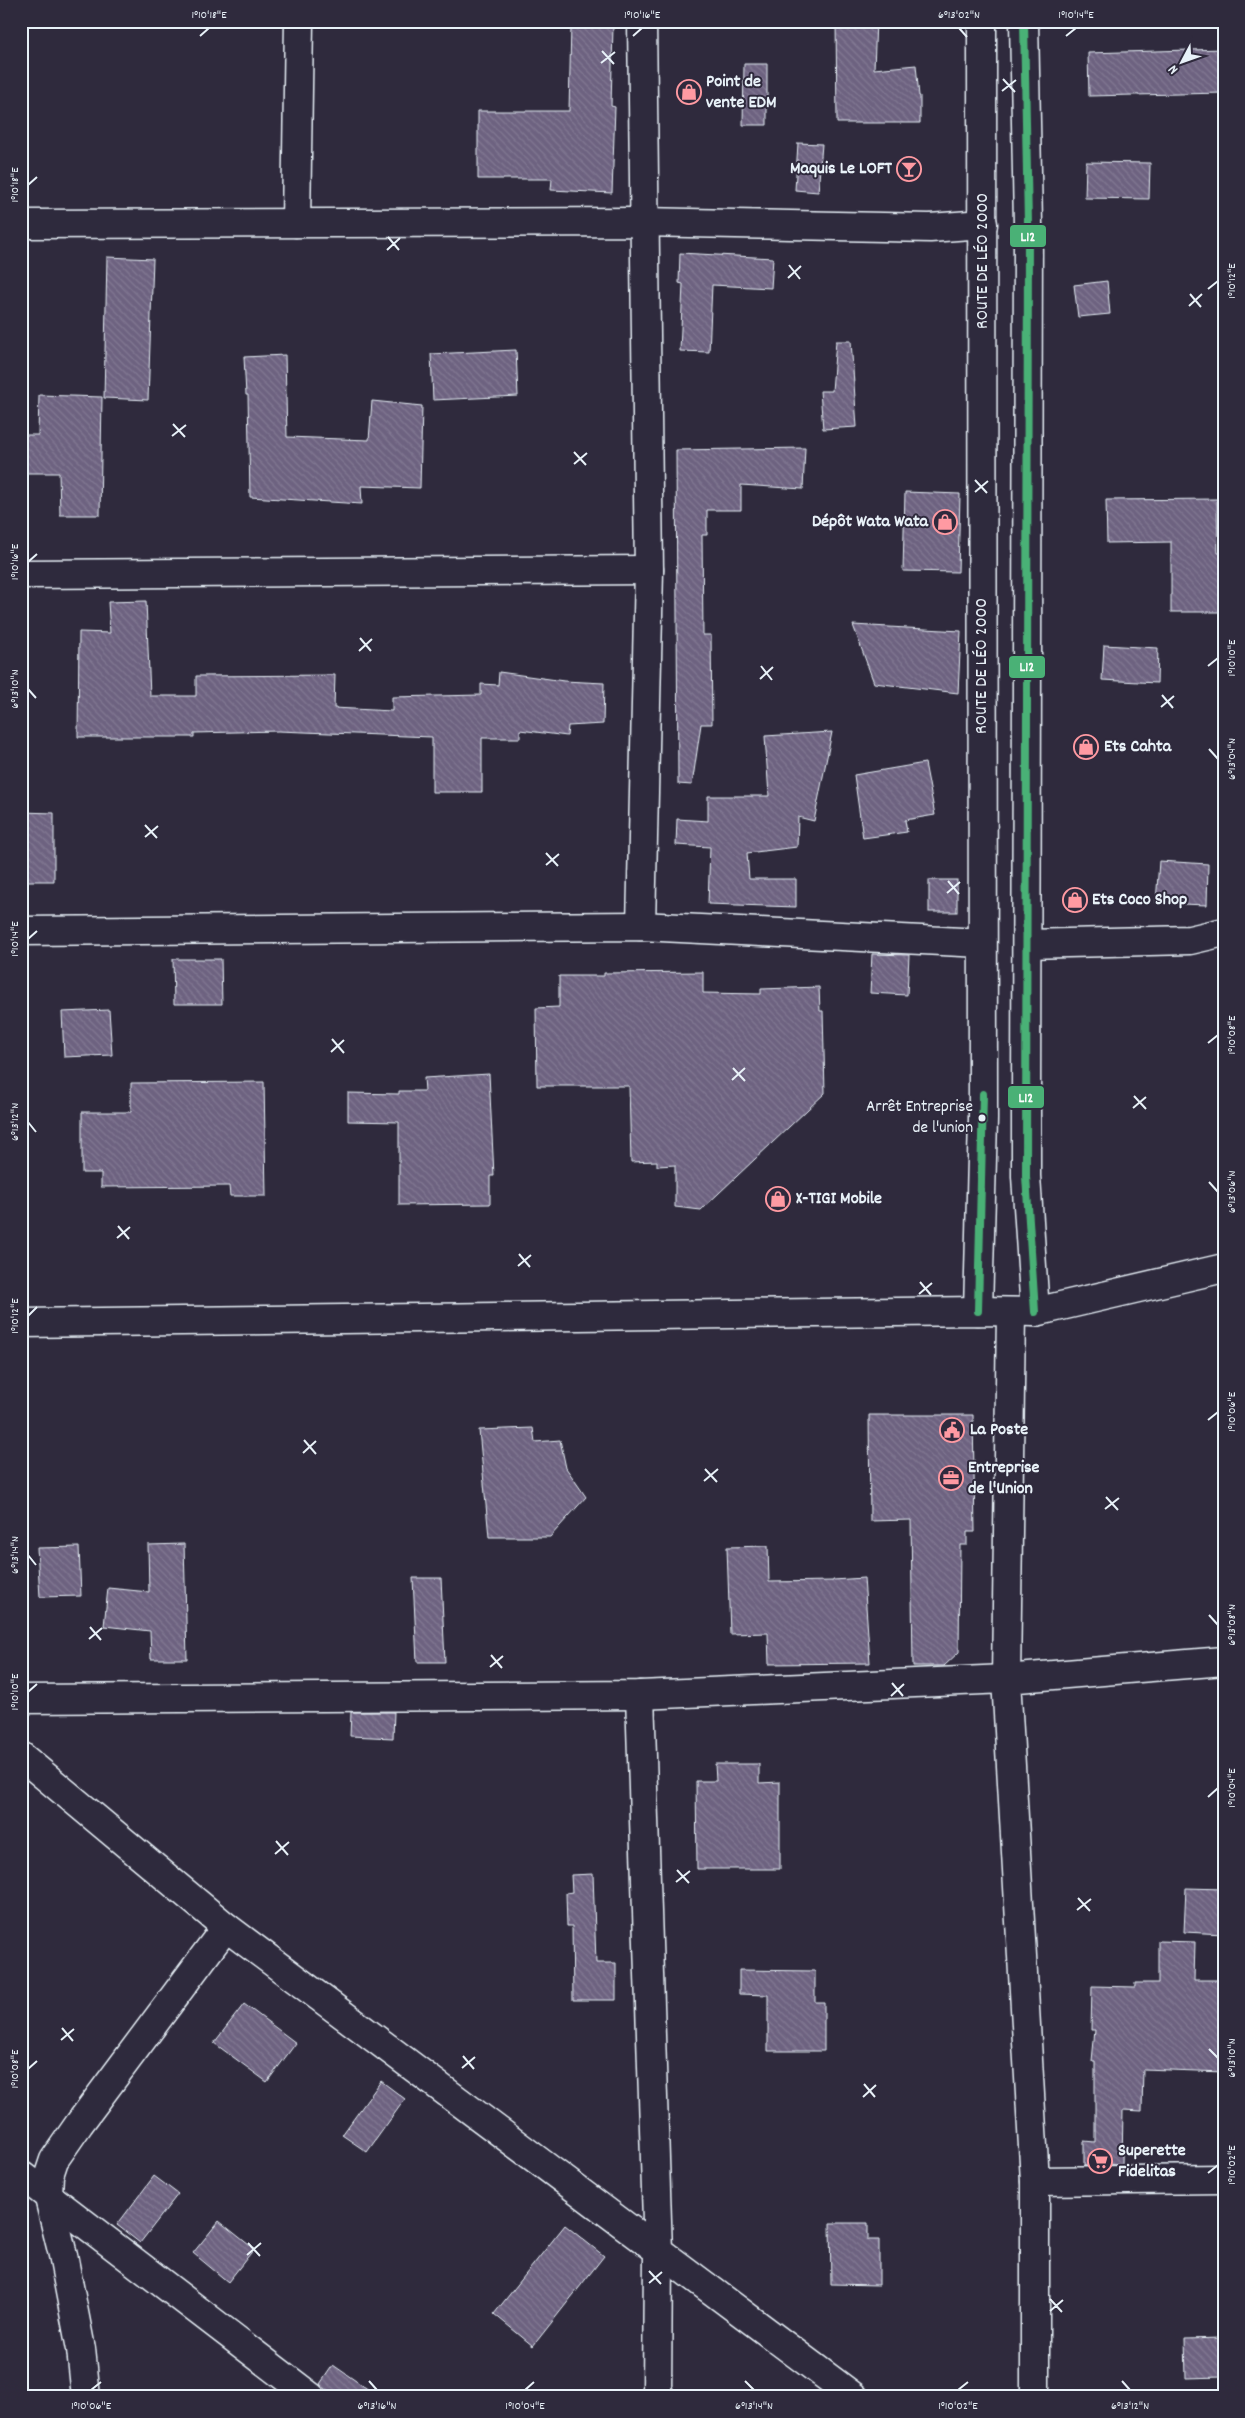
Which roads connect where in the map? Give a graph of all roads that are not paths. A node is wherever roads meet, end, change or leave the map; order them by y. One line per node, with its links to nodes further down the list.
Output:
1 (298, 21): 6 (street)
2 (642, 21): 5 (street)
3 (982, 21): 8 (street, ROUTE DE LÉO 2000)
4 (1024, 21): 15 (street)
5 (643, 222): 6 (street); 8 (street); 9 (street)
6 (296, 223): 7 (street)
7 (21, 224)
8 (983, 224): 14 (street, ROUTE DE LÉO 2000)
9 (648, 570): 10 (street); 11 (street)
10 (21, 574)
11 (641, 926): 12 (street); 14 (street)
12 (21, 931)
13 (1224, 932): 15 (street)
14 (982, 943): 17 (street, ROUTE DE LÉO 2000)
15 (1026, 944): 18 (street)
16 (1224, 1268): 18 (street)
17 (978, 1311): 18 (street); 19 (street)
18 (1023, 1312): 21 (street)
19 (21, 1323)
20 (1224, 1661): 21 (street)
21 (1006, 1679): 22 (street); 28 (street)
22 (640, 1694): 23 (street); 30 (street)
23 (21, 1699)
24 (21, 1756): 25 (street)
25 (226, 1926): 29 (street); 30 (street)
26 (21, 2175): 29 (street)
27 (1224, 2179): 28 (street)
28 (1035, 2181): 35 (street)
29 (48, 2194): 31 (street); 32 (street)
30 (658, 2252): 33 (street); 34 (street)
31 (86, 2397)
32 (311, 2397)
33 (657, 2397)
34 (854, 2397)
35 (1036, 2397)

